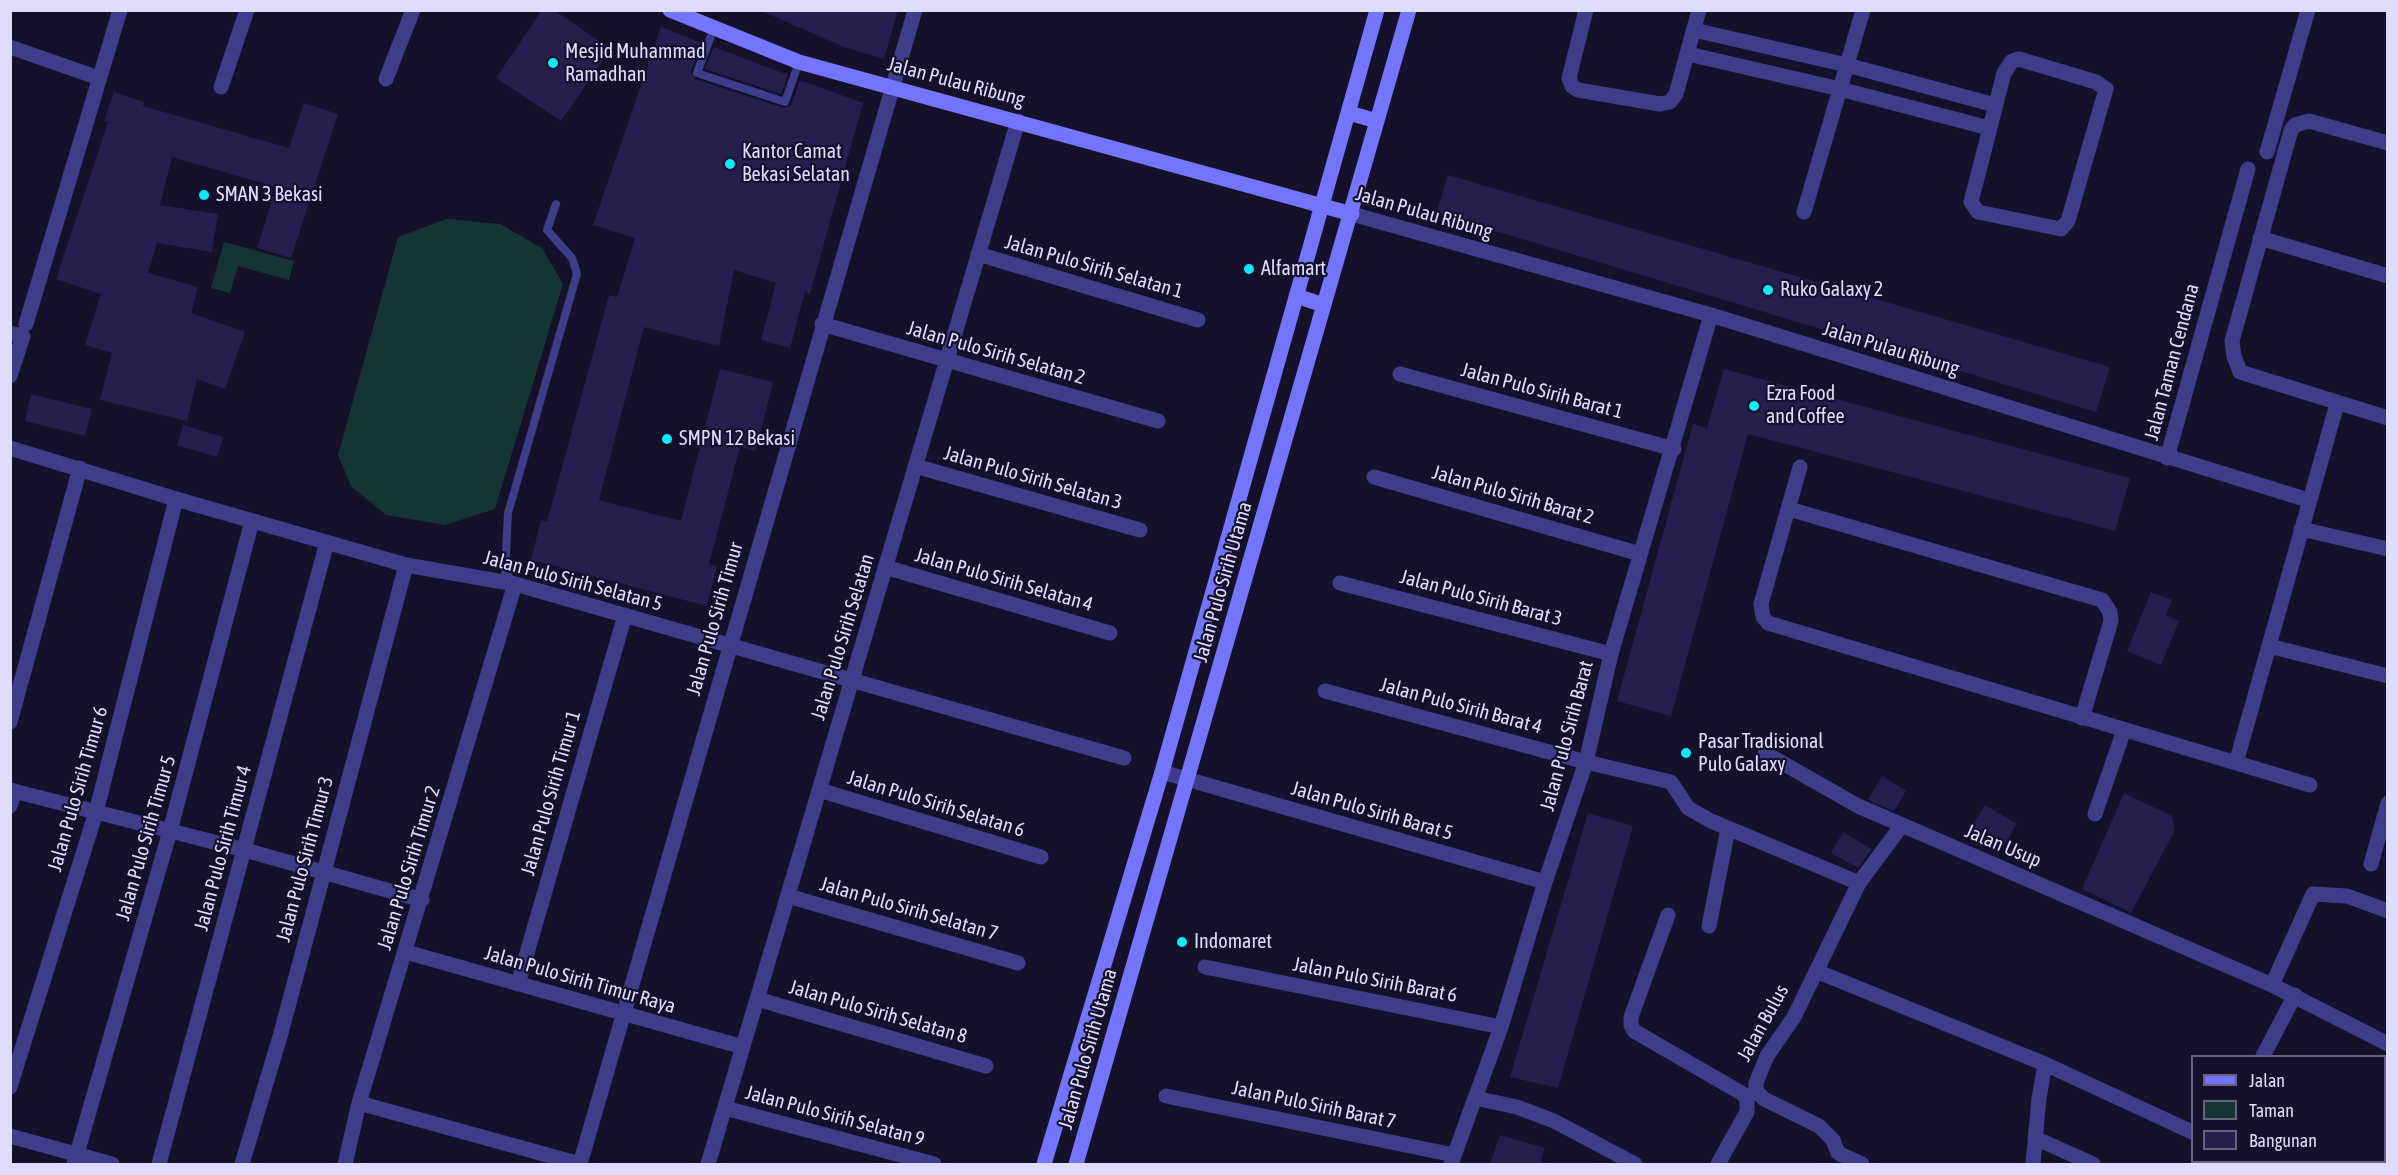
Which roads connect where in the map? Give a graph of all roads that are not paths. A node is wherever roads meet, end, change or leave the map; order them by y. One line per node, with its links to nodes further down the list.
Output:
1 (120, 10): 18 (street)
2 (247, 10): 20 (street)
3 (413, 10): 19 (street)
4 (670, 10): 12 (main road, Jalan Pulau Ribung)
5 (915, 10): 21 (street, Jalan Pulo Sirih Timur)
6 (1377, 10): 24 (main road, Jalan Pulo Sirih Utama)
7 (1409, 10): 26 (main road, Jalan Pulo Sirih Utama)
8 (1586, 10): 15 (street)
9 (1699, 10): 13 (street)
10 (1863, 10): 17 (street)
11 (2308, 10): 29 (street)
12 (714, 28): 16 (main road, Jalan Pulau Ribung); 16 (lane)
13 (1694, 30): 15 (street); 17 (street)
14 (10, 47): 18 (street)
15 (1688, 54): 22 (street)
16 (800, 62): 21 (main road, Jalan Pulau Ribung)
17 (1847, 65): 22 (street); 23 (street)
18 (99, 78): 42 (street)
19 (386, 80)
20 (221, 87)
21 (893, 87): 25 (main road, Jalan Pulau Ribung); 43 (street, Jalan Pulo Sirih Timur)
22 (1840, 89): 27 (street); 33 (street)
23 (1995, 105): 27 (street); 27 (street)
24 (1349, 113): 26 (main road); 32 (main road, Jalan Pulo Sirih Utama)
25 (1018, 121): 32 (main road, Jalan Pulau Ribung); 36 (street, Jalan Pulo Sirih Selatan)
26 (1377, 122): 34 (main road, Jalan Pulo Sirih Utama)
27 (1989, 128)
28 (2388, 143): 35 (street)
29 (2267, 152)
30 (2248, 170): 53 (street, Jalan Taman Cendana)
31 (556, 204): 70 (lane)
32 (1323, 206): 34 (main road, Jalan Pulau Ribung); 38 (main road, Jalan Pulo Sirih Utama)
33 (1804, 212)
34 (1352, 214): 39 (main road, Jalan Pulo Sirih Utama); 40 (street, Jalan Pulau Ribung)
35 (2260, 238): 37 (street); 48 (street)
36 (978, 254): 41 (street, Jalan Pulo Sirih Selatan 1); 45 (street, Jalan Pulo Sirih Selatan)
37 (2388, 276)
38 (1296, 296): 39 (main road); 86 (main road, Jalan Pulo Sirih Utama)
39 (1324, 305): 87 (main road, Jalan Pulo Sirih Utama)
40 (1712, 315): 52 (street, Jalan Pulo Sirih Barat); 53 (street, Jalan Pulau Ribung)
41 (1198, 320)
42 (26, 324)
43 (822, 324): 45 (street, Jalan Pulo Sirih Selatan 2); 73 (street, Jalan Pulo Sirih Timur)
44 (10, 333): 47 (street)
45 (947, 360): 50 (street, Jalan Pulo Sirih Selatan 2); 54 (street, Jalan Pulo Sirih Selatan)
46 (1400, 374): 52 (street, Jalan Pulo Sirih Barat 1)
47 (10, 376)
48 (2337, 404): 49 (street); 59 (street)
49 (2388, 418)
50 (1158, 421)
51 (10, 448): 56 (street, Jalan Pulo Sirih Selatan 5)
52 (1674, 449): 66 (street, Jalan Pulo Sirih Barat)
53 (2167, 458): 59 (street, Jalan Taman Cendana)
54 (915, 466): 63 (street, Jalan Pulo Sirih Selatan 3); 68 (street, Jalan Pulo Sirih Selatan)
55 (1800, 467): 60 (street)
56 (80, 468): 58 (street, Jalan Pulo Sirih Selatan 5); 80 (street)
57 (1374, 477): 66 (street, Jalan Pulo Sirih Barat 2)
58 (176, 499): 61 (street, Jalan Pulo Sirih Selatan 5); 92 (street, Jalan Pulo Sirih Timur 6)
59 (2308, 500): 62 (street)
60 (1789, 509): 79 (street); 79 (street)
61 (252, 521): 64 (street, Jalan Pulo Sirih Selatan 5); 96 (street, Jalan Pulo Sirih Timur 5)
62 (2301, 529): 65 (street); 74 (street)
63 (1140, 530)
64 (327, 542): 67 (street, Jalan Pulo Sirih Selatan 5); 97 (street, Jalan Pulo Sirih Timur 4)
65 (2388, 549)
66 (1640, 554): 75 (street, Jalan Pulo Sirih Barat)
67 (406, 565): 70 (street, Jalan Pulo Sirih Selatan 5); 100 (street, Jalan Pulo Sirih Timur 3)
68 (885, 567): 72 (street, Jalan Pulo Sirih Selatan 4); 77 (street, Jalan Pulo Sirih Selatan)
69 (1340, 583): 75 (street, Jalan Pulo Sirih Barat 3)
70 (515, 584): 71 (street, Jalan Pulo Sirih Selatan 5); 104 (street, Jalan Pulo Sirih Timur 2)
71 (625, 615): 73 (street, Jalan Pulo Sirih Selatan 5); 112 (street, Jalan Pulo Sirih Timur 1)
72 (1110, 633)
73 (729, 646): 77 (street, Jalan Pulo Sirih Selatan 5); 116 (street, Jalan Pulo Sirih Timur)
74 (2269, 646): 76 (street); 85 (street)
75 (1611, 654): 84 (street, Jalan Pulo Sirih Barat)
76 (2388, 676)
77 (852, 681): 83 (street, Jalan Pulo Sirih Selatan 5); 89 (street, Jalan Pulo Sirih Selatan)
78 (1325, 691): 84 (street, Jalan Pulo Sirih Barat 4)
79 (2082, 718): 81 (street)
80 (10, 722)
81 (2124, 730): 85 (street); 93 (street)
82 (1765, 753): 94 (street, Jalan Usup)
83 (1124, 758)
84 (1586, 762): 95 (street); 101 (street, Jalan Pulo Sirih Barat)
85 (2236, 763): 88 (street)
86 (1162, 771): 87 (street, Jalan Pulo Sirih Barat 5); 141 (main road, Jalan Pulo Sirih Utama)
87 (1189, 779): 101 (street, Jalan Pulo Sirih Barat 5); 142 (main road, Jalan Pulo Sirih Utama)
88 (2310, 785)
89 (819, 790): 98 (street, Jalan Pulo Sirih Selatan 6); 103 (street, Jalan Pulo Sirih Selatan)
90 (12, 795): 92 (street)
91 (2388, 803): 99 (street)
92 (96, 812): 96 (street); 123 (street, Jalan Pulo Sirih Timur 6)
93 (2095, 814)
94 (1902, 825): 102 (street); 113 (street, Jalan Usup)
95 (1728, 829): 102 (street); 107 (street)
96 (170, 831): 97 (street); 132 (street, Jalan Pulo Sirih Timur 5)
97 (245, 850): 100 (street); 135 (street, Jalan Pulo Sirih Timur 4)
98 (1041, 857)
99 (2371, 864)
100 (322, 873): 104 (street); 136 (street, Jalan Pulo Sirih Timur 3)
101 (1545, 882): 117 (street, Jalan Pulo Sirih Barat)
102 (1859, 883): 111 (street, Jalan Bulus)
103 (788, 896): 109 (street, Jalan Pulo Sirih Selatan 7); 115 (street, Jalan Pulo Sirih Selatan)
104 (422, 900): 108 (street, Jalan Pulo Sirih Timur 2)
105 (2388, 911): 113 (street)
106 (1668, 915): 144 (street)
107 (1709, 926)
108 (406, 952): 112 (street, Jalan Pulo Sirih Timur Raya); 126 (street, Jalan Pulo Sirih Timur 2)
109 (1018, 963)
110 (1205, 967): 117 (street, Jalan Pulo Sirih Barat 6)
111 (1816, 971): 121 (street); 131 (street, Jalan Bulus)
112 (518, 984): 116 (street, Jalan Pulo Sirih Timur Raya)
113 (2272, 985): 114 (street, Jalan Usup)
114 (2295, 995): 118 (street, Jalan Usup); 120 (street)
115 (757, 999): 119 (street, Jalan Pulo Sirih Selatan); 122 (street, Jalan Pulo Sirih Selatan 8)
116 (623, 1014): 119 (street, Jalan Pulo Sirih Timur Raya); 138 (street, Jalan Pulo Sirih Timur)
117 (1501, 1027): 125 (street, Jalan Pulo Sirih Barat)
118 (2388, 1044)
119 (743, 1047): 127 (street, Jalan Pulo Sirih Selatan)
120 (2264, 1055)
121 (2045, 1064): 128 (street); 130 (street)
122 (986, 1066)
123 (10, 1087)
124 (1166, 1096): 133 (street, Jalan Pulo Sirih Barat 7)
125 (1475, 1098): 133 (street, Jalan Pulo Sirih Barat); 143 (street)
126 (359, 1103): 137 (street, Jalan Pulo Sirih Timur 2); 138 (street)
127 (725, 1108): 139 (street, Jalan Pulo Sirih Selatan); 140 (street, Jalan Pulo Sirih Selatan 9)
128 (2191, 1131)
129 (10, 1136): 132 (street)
130 (2035, 1138): 146 (street); 147 (street)
131 (1835, 1159): 145 (street, Jalan Bulus)
132 (76, 1160): 134 (street)
133 (1453, 1160)
134 (112, 1164)
135 (159, 1164)
136 (242, 1164)
137 (345, 1164)
138 (580, 1164)
139 (708, 1164)
140 (934, 1164)
141 (1044, 1164)
142 (1076, 1164)
143 (1635, 1164)
144 (1718, 1164)
145 (1862, 1164)
146 (2033, 1164)
147 (2093, 1164)

